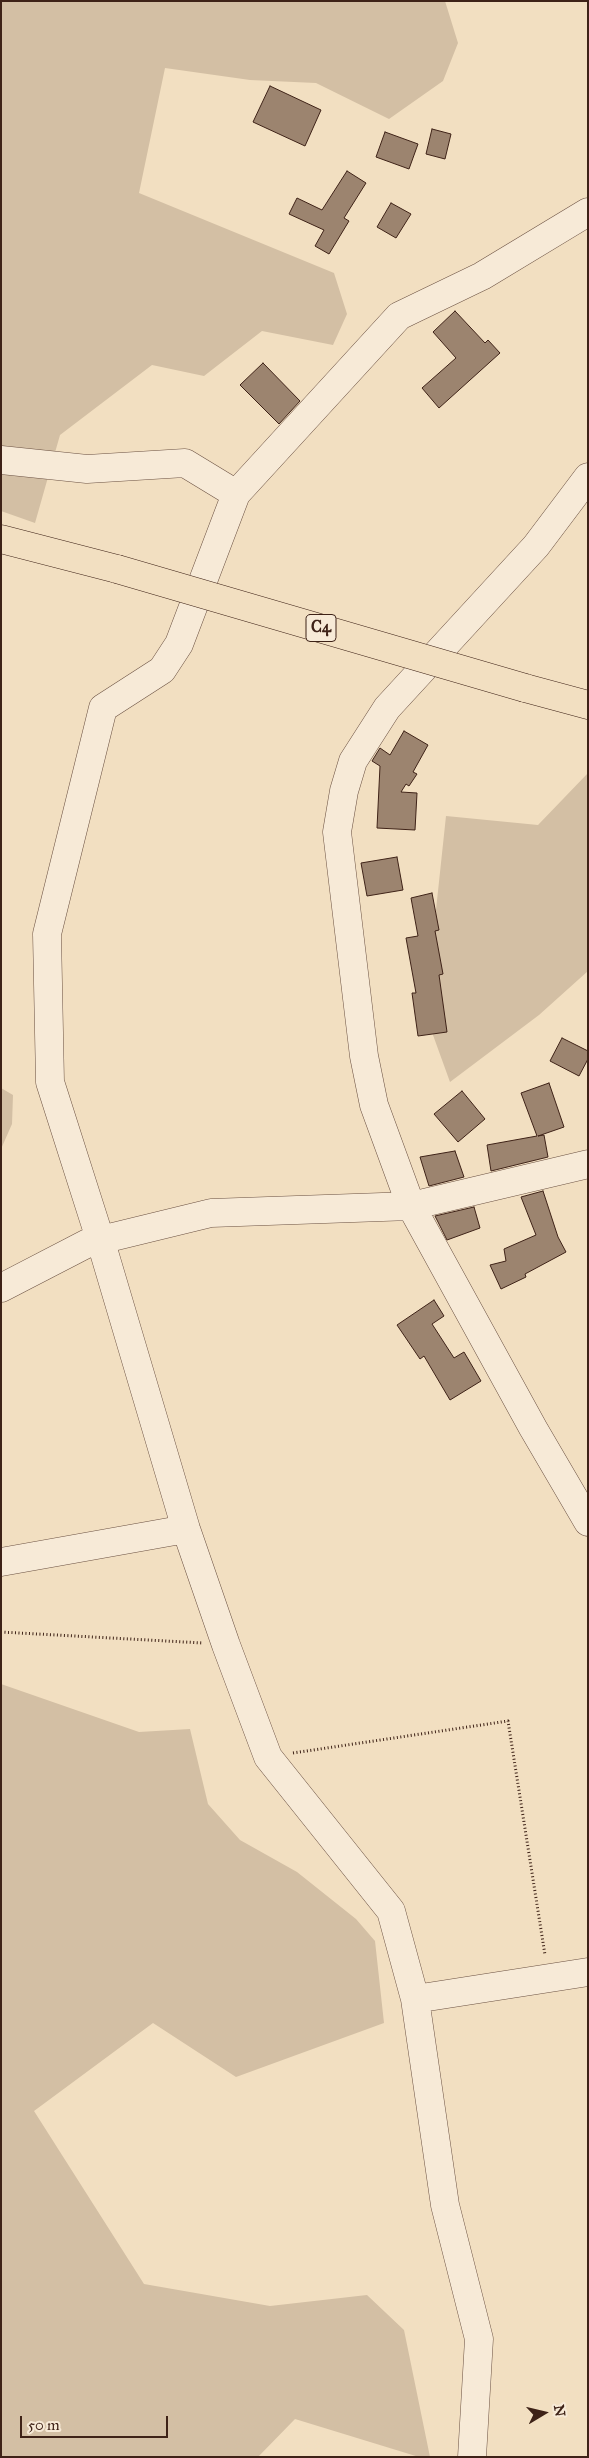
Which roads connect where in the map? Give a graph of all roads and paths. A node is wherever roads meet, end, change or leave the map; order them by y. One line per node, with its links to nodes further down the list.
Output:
1 (588, 212): 4 (street)
2 (1, 460): 4 (street)
3 (588, 478): 8 (street)
4 (236, 494): 9 (street)
5 (1, 539): 6 (highway, C4, bridge)
6 (588, 705)
7 (588, 1164): 8 (street)
8 (411, 1206): 9 (street); 11 (street)
9 (101, 1242): 10 (street); 12 (street)
10 (1, 1288)
11 (588, 1522)
12 (186, 1529): 13 (street); 15 (street)
13 (1, 1562)
14 (1, 1632): 15 (path)
15 (226, 1644): 16 (street)
16 (268, 1757): 18 (path); 19 (street)
17 (588, 1972): 18 (street)
18 (548, 1978): 19 (street)
19 (415, 1999): 20 (street)
20 (472, 2457)

